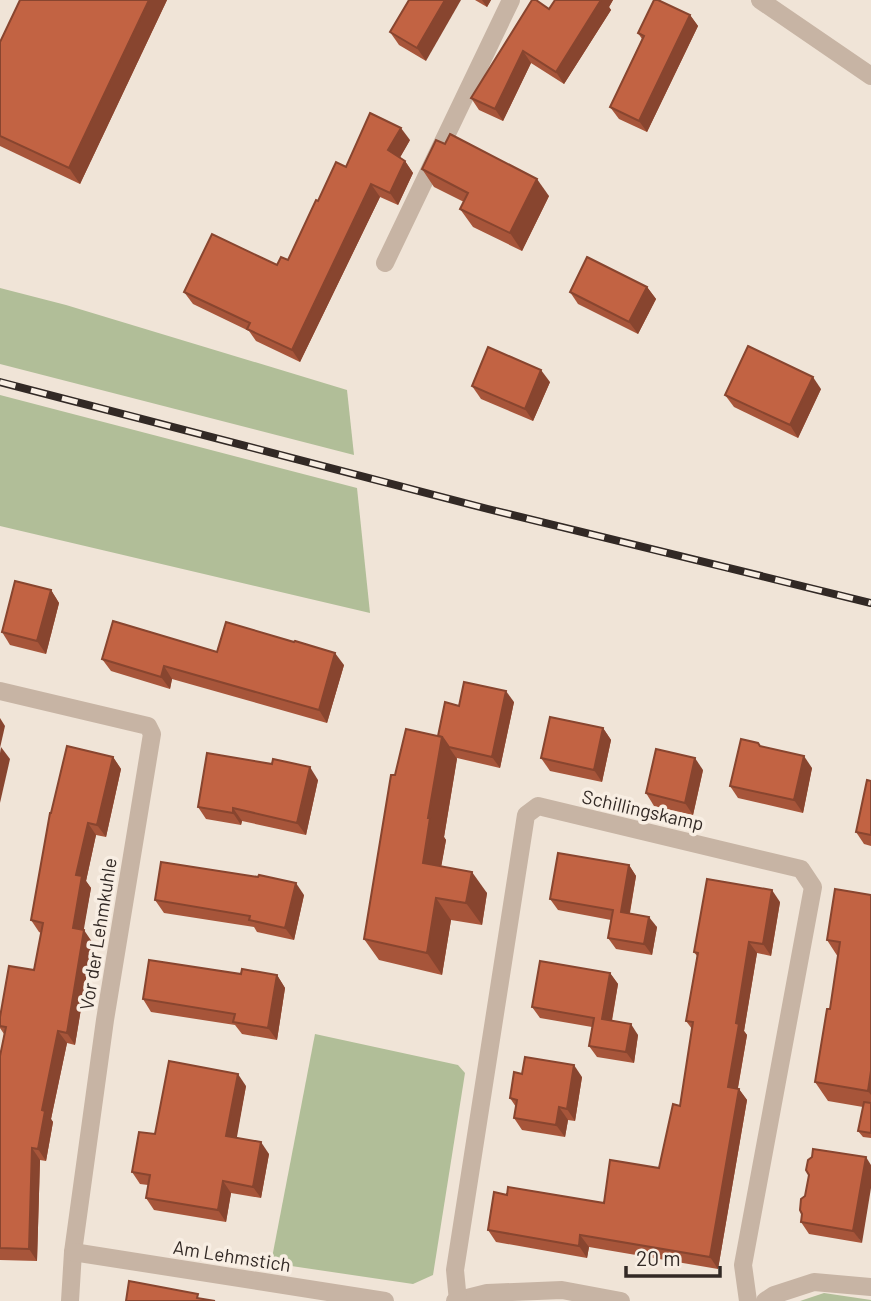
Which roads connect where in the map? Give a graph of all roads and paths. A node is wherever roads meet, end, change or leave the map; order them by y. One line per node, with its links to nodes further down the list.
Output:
1 (512, 0): 4 (street)
2 (760, 0): 3 (street)
3 (871, 76)
4 (385, 263)
5 (0, 691): 6 (street, Vor der Lehmkuhle)
6 (73, 1252): 8 (street, Vor der Lehmkuhle); 9 (street, Am Lehmstich)
7 (871, 1287): 13 (street)
8 (70, 1301)
9 (385, 1301)
10 (457, 1301): 11 (street); 12 (street, Schillingskamp)
11 (621, 1301)
12 (748, 1301)
13 (765, 1301)

